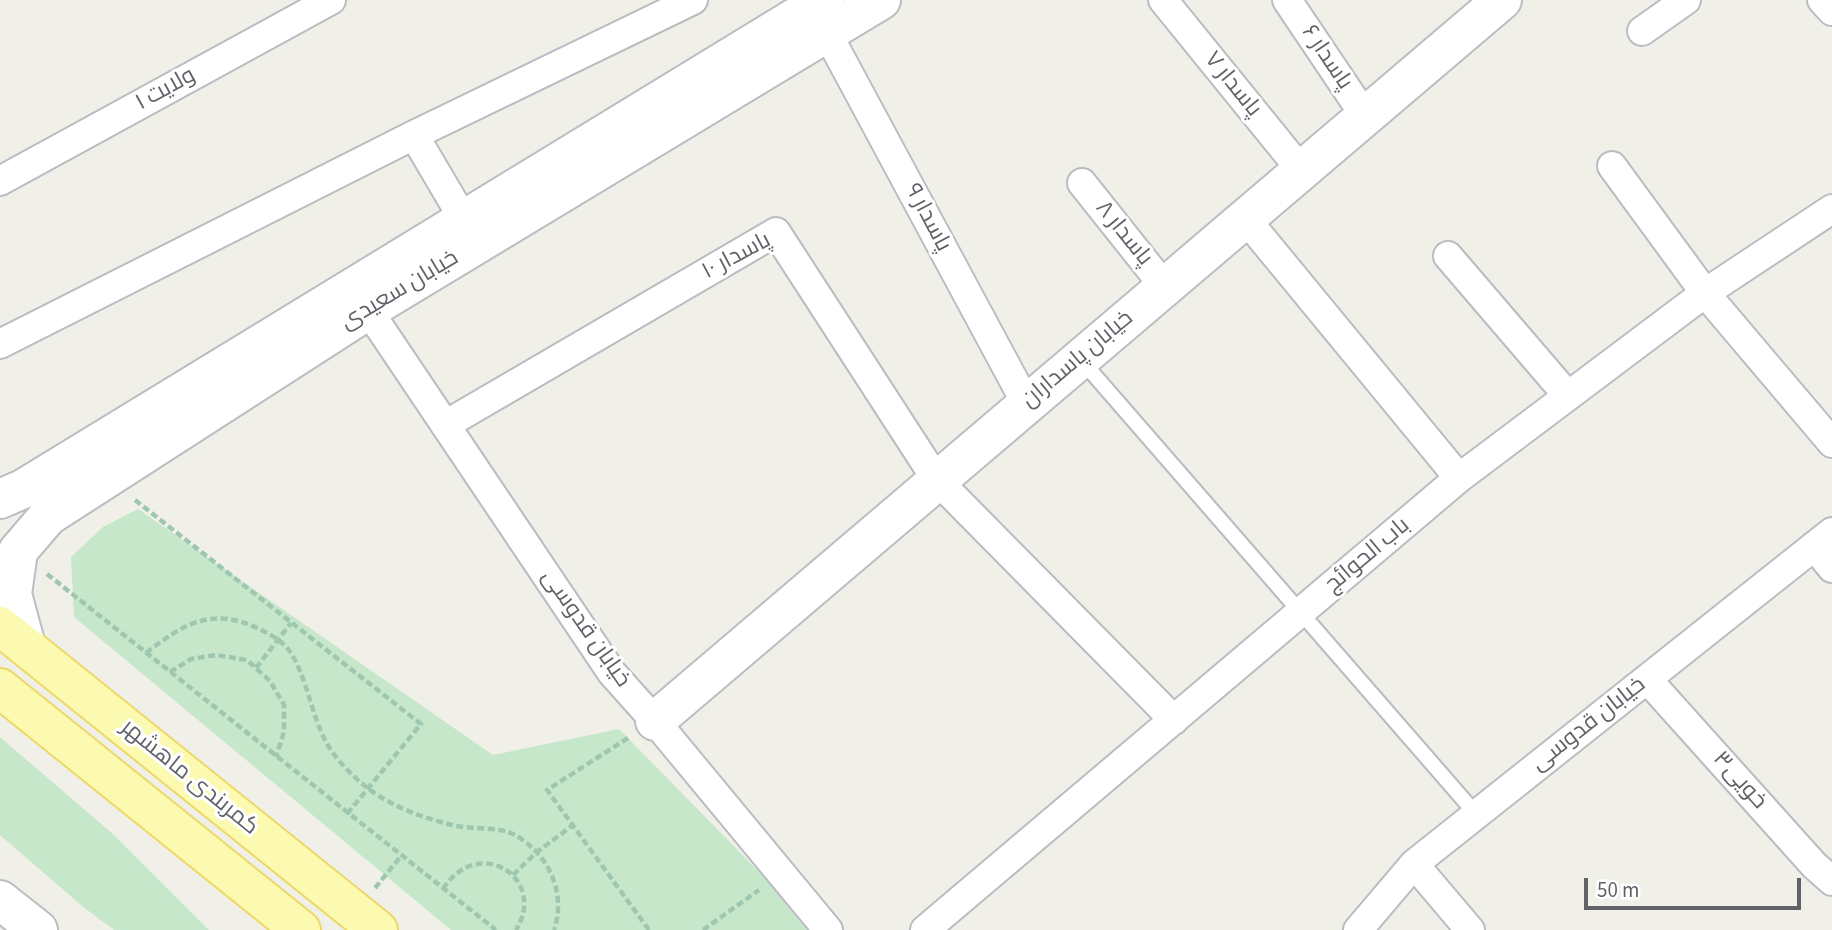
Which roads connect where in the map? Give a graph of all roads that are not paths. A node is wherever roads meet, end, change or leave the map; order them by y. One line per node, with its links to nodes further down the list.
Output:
1 (331, 0): 16 (street, ولایت ۱)
2 (693, 0): 13 (street)
3 (881, 0): 10 (main road, خیابان سعیدی)
4 (1163, 0): 15 (street, پاسدار ۷)
5 (1287, 0): 12 (street, پاسدار ۶)
6 (1502, 0): 12 (main road, خیابان پاسداران)
7 (1686, 0): 11 (street)
8 (1822, 0): 9 (street)
9 (1832, 11)
10 (825, 17): 20 (main road, خیابان سعیدی); 24 (main road, خیابان سعیدی); 28 (street, پاسدار ۹)
11 (1642, 32)
12 (1365, 116): 15 (main road, خیابان پاسداران)
13 (414, 135): 20 (street); 25 (street)
14 (1612, 166): 23 (street)
15 (1301, 170): 19 (main road, خیابان پاسداران)
16 (0, 181)
17 (1082, 183): 22 (street, پاسدار ۸)
18 (1832, 209): 23 (street, باب الحوائج)
19 (1245, 218): 22 (main road, خیابان پاسداران); 31 (street)
20 (464, 220): 24 (main road, خیابان سعیدی)
21 (1448, 256): 27 (street)
22 (1164, 286): 26 (main road, خیابان پاسداران)
23 (1706, 293): 27 (street, باب الحوائج); 30 (street)
24 (360, 299): 29 (street, خیابان قدوسی); 33 (main road, خیابان سعیدی); 37 (main road, خیابان سعیدی)
25 (0, 344)
26 (1080, 358): 28 (main road, خیابان پاسداران); 36 (lane)
27 (1568, 396): 31 (street, باب الحوائج)
28 (1026, 403): 32 (main road, خیابان پاسداران)
29 (445, 425): 32 (street, پاسدار ۱۰); 41 (street, خیابان قدوسی)
30 (1832, 443)
31 (1459, 478): 36 (street, باب الحوائج)
32 (936, 480): 40 (street); 41 (main road, خیابان پاسداران)
33 (0, 499)
34 (1823, 539): 35 (street); 38 (street, خیابان قدوسی)
35 (1832, 568)
36 (1301, 612): 40 (street, باب الحوائج); 42 (lane)
37 (13, 636): 48 (main road, کمربندی ماهشهر)
38 (1647, 678): 42 (street, خیابان قدوسی); 44 (street, خویی۳)
39 (0, 688): 47 (main road, کمربندی ماهشهر)
40 (1174, 720): 50 (street, باب الحوائج)
41 (654, 721): 49 (street, خیابان قدوسی)
42 (1476, 814): 43 (street, خیابان قدوسی)
43 (1414, 864): 51 (street, خیابان قدوسی); 52 (street)
44 (1832, 881)
45 (0, 900): 46 (main road)
46 (37, 930)
47 (301, 930)
48 (379, 930)
49 (828, 930)
50 (925, 930)
51 (1358, 930)
52 (1470, 930)

